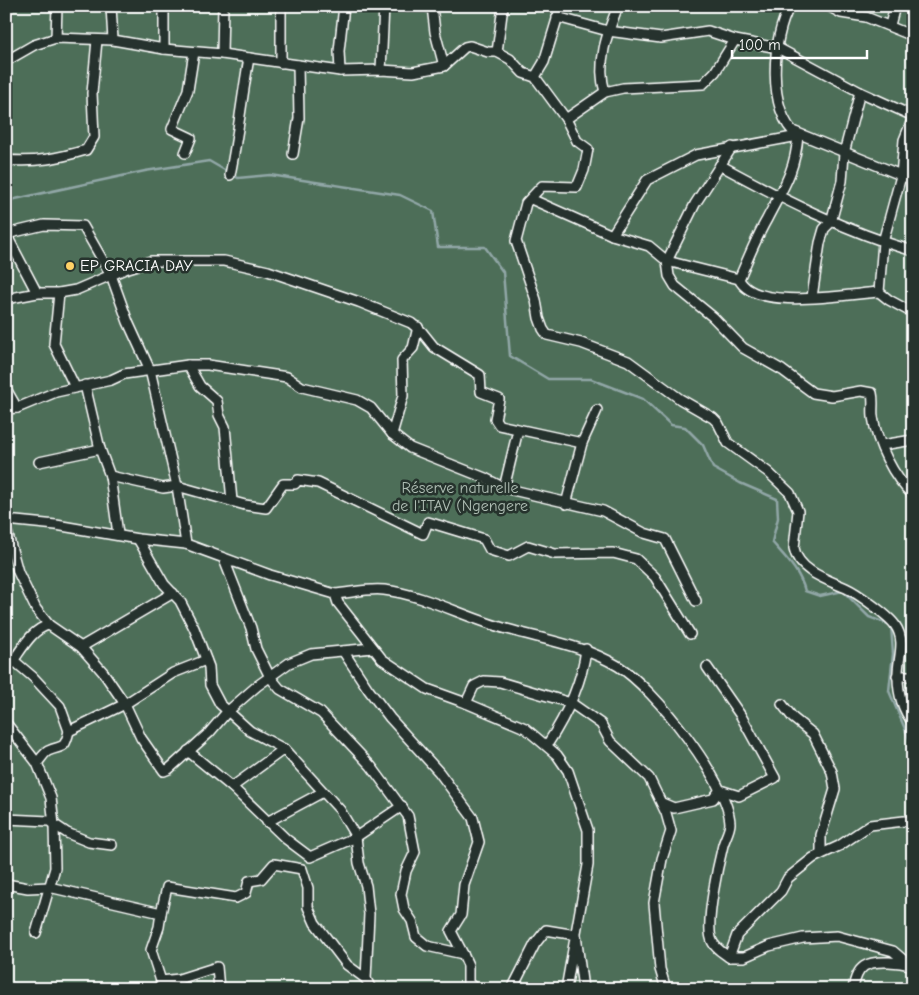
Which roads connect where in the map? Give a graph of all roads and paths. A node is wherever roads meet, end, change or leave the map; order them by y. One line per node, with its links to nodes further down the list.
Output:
1 (56, 6): 20 (street)
2 (111, 6): 22 (street)
3 (164, 6): 25 (street)
4 (223, 6): 28 (street)
5 (281, 6): 31 (street)
6 (344, 6): 35 (street)
7 (384, 6): 34 (street)
8 (390, 6): 15 (street)
9 (503, 6): 27 (street)
10 (561, 6): 16 (street)
11 (618, 6): 18 (street)
12 (790, 6): 24 (street)
13 (828, 6): 17 (street)
14 (895, 6): 17 (street)
15 (432, 7): 33 (street)
16 (557, 17): 18 (street); 36 (street)
17 (890, 25): 19 (street)
18 (608, 32): 23 (street); 37 (street)
19 (913, 36)
20 (56, 38): 21 (street); 30 (street)
21 (97, 40): 22 (street); 47 (street)
22 (113, 40): 25 (street)
23 (736, 40): 24 (street); 37 (street)
24 (778, 48): 38 (street); 41 (street)
25 (164, 49): 26 (street)
26 (194, 52): 28 (street); 44 (street)
27 (497, 52): 33 (street); 36 (street)
28 (222, 54): 29 (street)
29 (249, 58): 31 (street); 49 (street)
30 (6, 61)
31 (281, 63): 32 (street)
32 (298, 65): 35 (street); 46 (street)
33 (444, 66): 34 (street)
34 (381, 70): 35 (street)
35 (340, 72)
36 (535, 77): 40 (street)
37 (605, 92): 40 (street)
38 (860, 92): 39 (street); 45 (street)
39 (913, 117): 50 (street)
40 (566, 119): 53 (street)
41 (790, 130): 42 (street); 45 (street)
42 (798, 136): 43 (street); 52 (street)
43 (732, 147): 48 (street); 55 (street)
44 (185, 153)
45 (844, 153): 50 (street); 54 (street)
46 (293, 154)
47 (6, 160)
48 (720, 165): 52 (street); 58 (street)
49 (230, 175)
50 (901, 176): 51 (street); 56 (street)
51 (913, 180)
52 (779, 197): 54 (street); 60 (street)
53 (531, 199): 55 (street); 110 (street)
54 (831, 222): 56 (street); 64 (street)
55 (612, 235): 58 (street)
56 (883, 242): 57 (street); 61 (street)
57 (913, 252)
58 (666, 261): 60 (street); 80 (street)
59 (111, 275): 62 (street); 63 (street); 67 (street); 69 (street)
60 (739, 279): 64 (street)
61 (879, 292): 64 (street); 66 (street)
62 (37, 293): 63 (street); 65 (street)
63 (59, 293): 71 (street)
64 (812, 297)
65 (6, 299)
66 (913, 313)
67 (418, 327): 76 (street); 77 (street)
68 (188, 365): 69 (street); 77 (street); 87 (street)
69 (150, 370): 70 (street); 84 (street)
70 (85, 385): 71 (street); 81 (street)
71 (75, 387): 73 (street)
72 (6, 389): 73 (street)
73 (17, 408): 74 (street)
74 (6, 409)
75 (597, 410): 79 (street)
76 (518, 430): 79 (street); 85 (street)
77 (392, 434): 85 (street)
78 (913, 440): 80 (street)
79 (582, 442): 88 (street)
80 (882, 445): 86 (street)
81 (100, 449): 82 (street); 83 (street)
82 (39, 462)
83 (110, 476): 84 (street); 91 (street)
84 (177, 486): 87 (street); 94 (street)
85 (504, 488): 88 (street)
86 (913, 495)
87 (232, 501): 100 (street)
88 (566, 504): 98 (street)
89 (6, 520): 91 (street)
90 (6, 528): 93 (street)
91 (118, 534): 92 (street)
92 (138, 539): 94 (street); 96 (street)
93 (8, 543): 99 (street)
94 (186, 544): 95 (street)
95 (236, 562): 97 (street); 112 (street)
96 (173, 593): 101 (street); 107 (street)
97 (335, 594): 102 (street); 103 (street)
98 (696, 601)
99 (49, 625): 101 (street); 106 (street)
100 (690, 634)
101 (81, 647): 115 (street)
102 (373, 648): 104 (street); 113 (street)
103 (586, 649): 114 (street); 126 (street)
104 (343, 651): 112 (street); 142 (street)
105 (6, 654): 106 (street)
106 (14, 660): 109 (street); 120 (street)
107 (206, 660): 115 (street); 117 (street)
108 (707, 667): 126 (street)
109 (6, 670)
110 (897, 676): 111 (street); 119 (street)
111 (913, 676)
112 (270, 677): 117 (street); 129 (street)
113 (466, 702): 114 (street); 121 (street)
114 (570, 703): 121 (street); 128 (street)
115 (125, 704): 120 (street); 123 (street)
116 (782, 704): 136 (street)
117 (227, 712): 122 (street); 123 (street)
118 (6, 723): 124 (street)
119 (913, 723)
120 (69, 731): 124 (street)
121 (547, 745): 141 (street)
122 (284, 749): 125 (street); 127 (street)
123 (188, 751): 125 (street)
124 (36, 763): 133 (street)
125 (232, 787): 131 (street)
126 (720, 790): 128 (street); 143 (street)
127 (323, 792): 131 (street); 134 (street)
128 (662, 803): 152 (street)
129 (402, 806): 134 (street); 142 (street)
130 (6, 819): 133 (street)
131 (267, 822): 134 (street)
132 (913, 823): 136 (street)
133 (54, 825): 135 (street); 138 (street)
134 (356, 837): 145 (street)
135 (112, 846)
136 (821, 854): 143 (street)
137 (6, 884): 138 (street)
138 (49, 887): 139 (street); 140 (street)
139 (161, 913): 145 (street); 146 (street)
140 (36, 933)
141 (576, 935): 149 (street); 150 (street); 151 (street)
142 (463, 954): 148 (street)
143 (729, 957): 144 (street)
144 (910, 965): 153 (street)
145 (366, 979): 147 (street)
146 (219, 989)
147 (371, 989)
148 (476, 989)
149 (512, 989)
150 (566, 989)
151 (582, 989)
152 (666, 989)
153 (853, 989)

